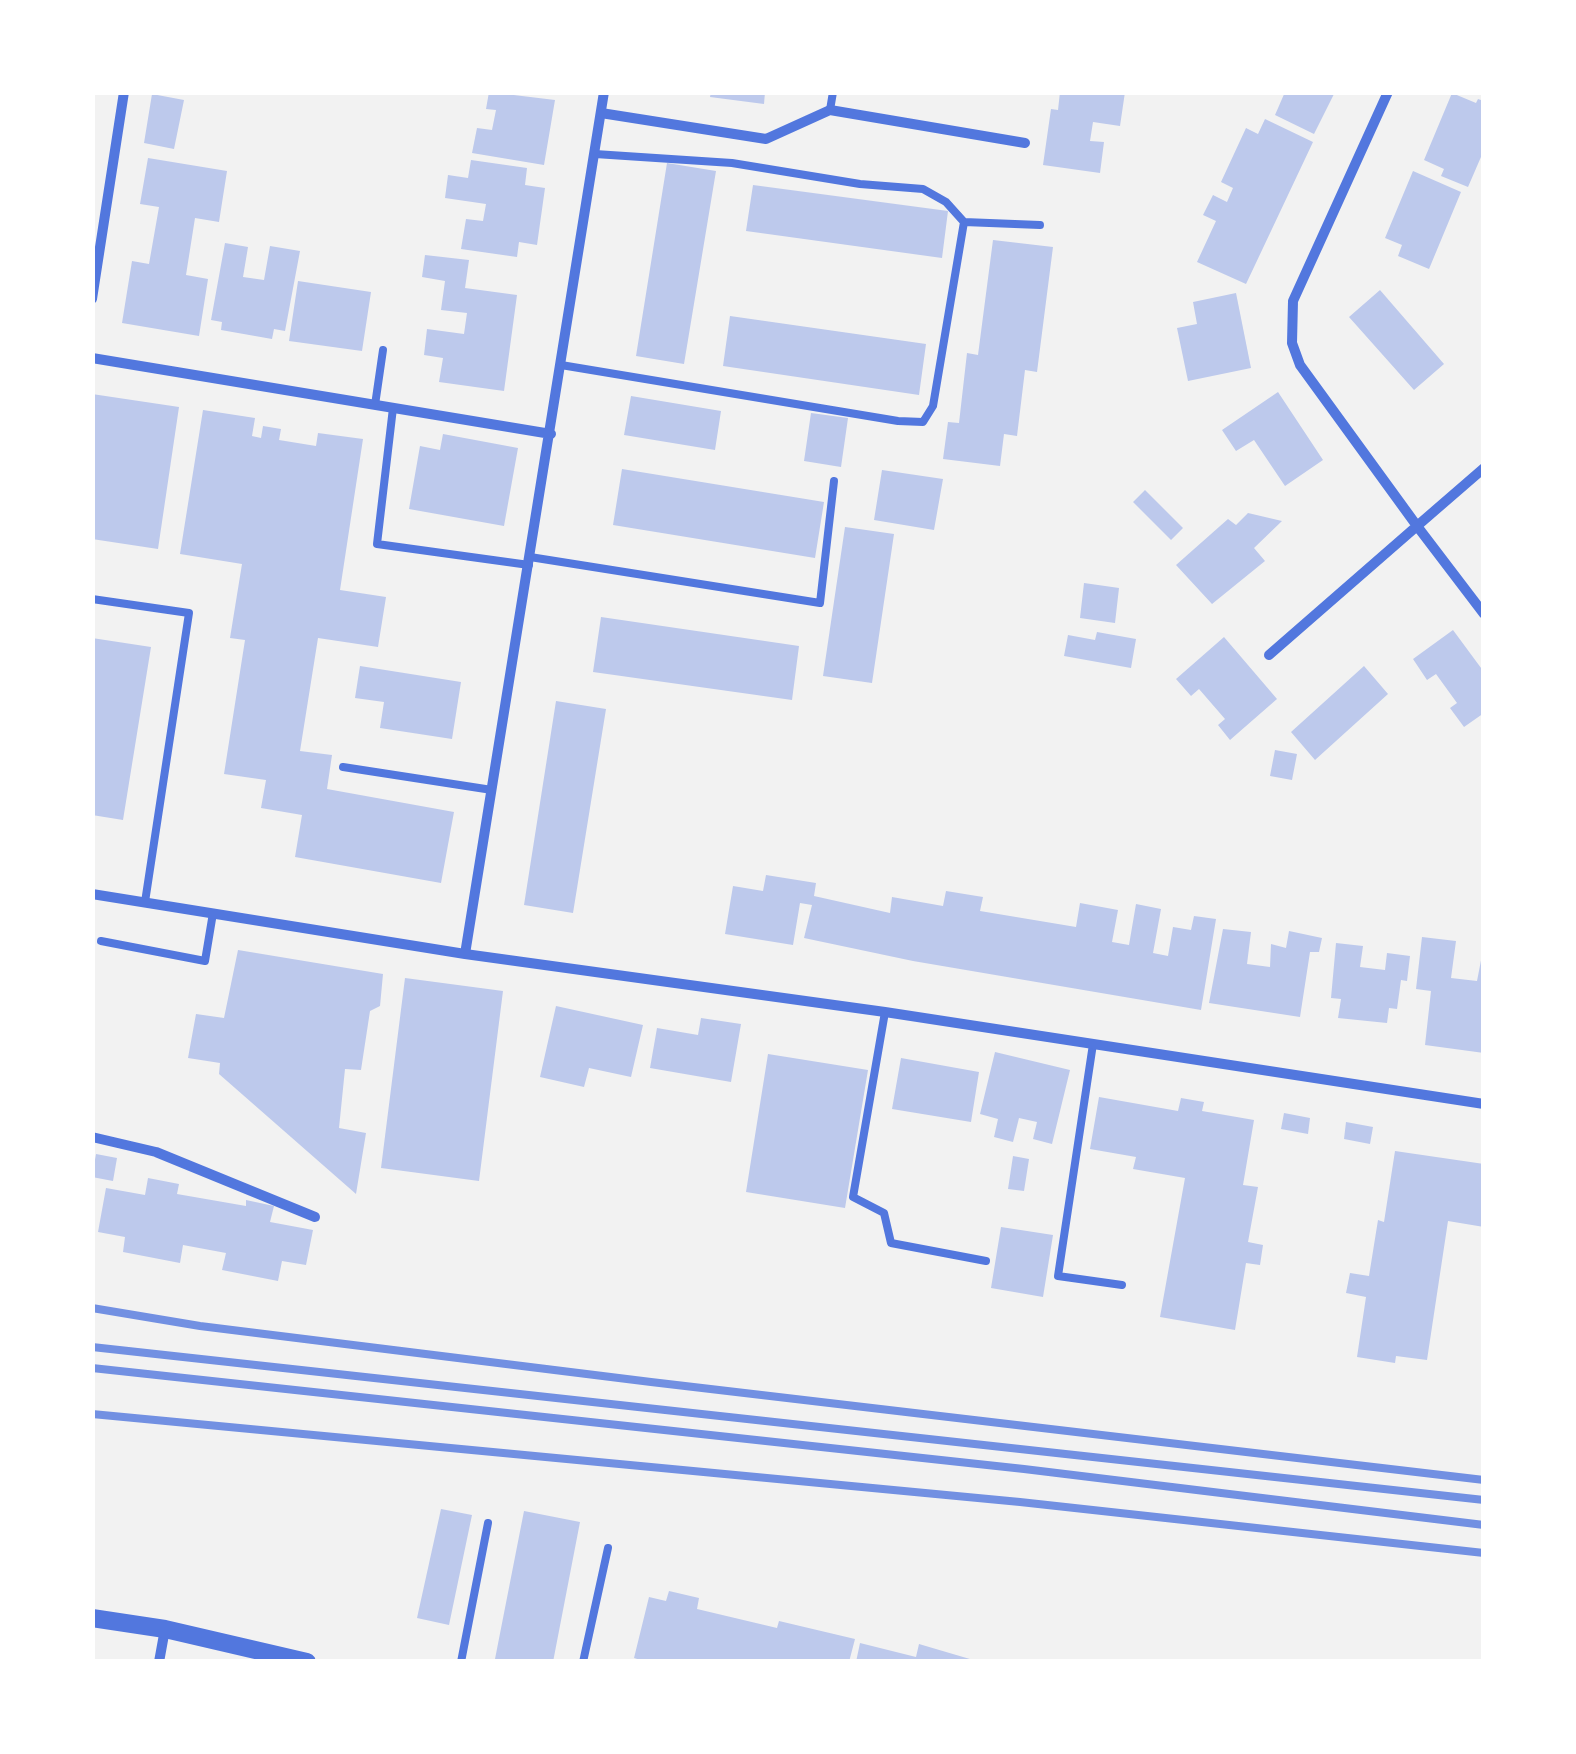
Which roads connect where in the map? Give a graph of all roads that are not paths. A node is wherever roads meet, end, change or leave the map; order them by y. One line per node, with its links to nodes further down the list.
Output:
1 (124, 92): 11 (street)
2 (604, 92): 6 (street)
3 (833, 92): 5 (lane)
4 (1388, 92): 20 (street)
5 (830, 110): 6 (street); 7 (street)
6 (601, 112): 8 (street)
7 (1024, 143)
8 (595, 154): 9 (lane); 14 (street)
9 (964, 222): 10 (lane); 14 (lane)
10 (1040, 225)
11 (92, 298)
12 (383, 350): 15 (lane)
13 (92, 358): 15 (street)
14 (561, 365): 17 (street)
15 (375, 405): 16 (street)
16 (394, 408): 17 (street); 21 (lane)
17 (551, 434): 21 (street)
18 (1484, 468): 20 (street)
19 (834, 480): 21 (lane)
20 (1417, 526): 23 (street); 24 (street)
21 (530, 561): 26 (street)
22 (92, 599): 28 (lane)
23 (1484, 614)
24 (1269, 655)
25 (343, 767): 26 (lane)
26 (492, 790): 31 (street)
27 (92, 894): 28 (street)
28 (145, 902): 29 (street)
29 (213, 914): 30 (lane); 31 (street)
30 (101, 941)
31 (465, 954): 32 (street)
32 (885, 1012): 33 (street); 37 (lane)
33 (1094, 1044): 34 (street); 38 (lane)
34 (1484, 1104)
35 (92, 1137): 36 (street)
36 (315, 1217)
37 (986, 1261)
38 (1122, 1285)
39 (488, 1523): 45 (lane)
40 (608, 1548): 46 (lane)
41 (92, 1618): 42 (street)
42 (165, 1629): 43 (street); 44 (street)
43 (160, 1662)
44 (307, 1662)
45 (461, 1662)
46 (583, 1662)

